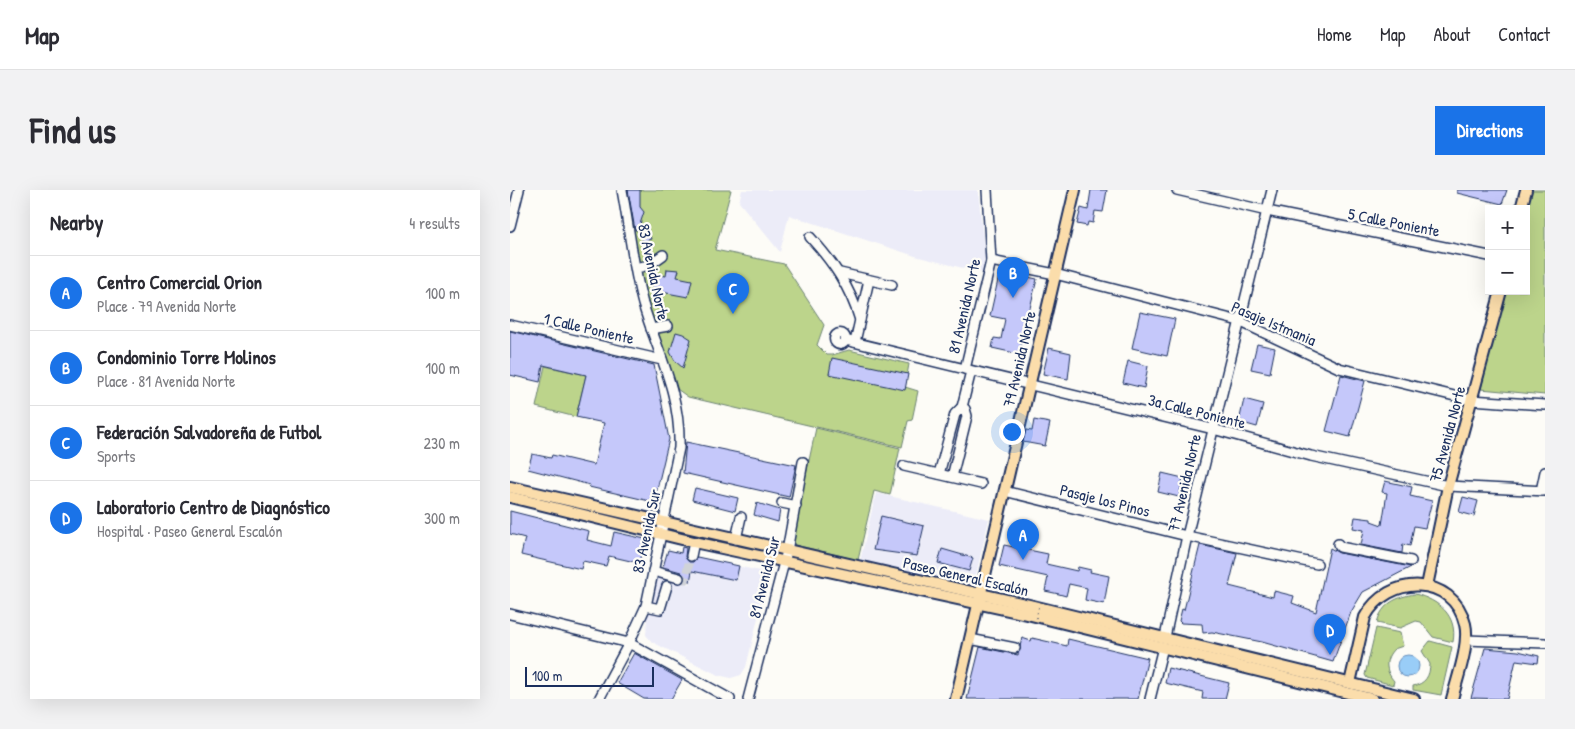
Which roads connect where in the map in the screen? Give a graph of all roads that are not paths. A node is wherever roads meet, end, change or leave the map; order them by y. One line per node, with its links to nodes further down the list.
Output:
1 (519, 190): 10 (street)
2 (622, 190): 15 (street, 83 Avenida Norte)
3 (986, 190): 14 (street, 81 Avenida Norte)
4 (1075, 190): 17 (main road, 79 Avenida Norte)
5 (1177, 190): 9 (street, 5 Calle Poniente)
6 (1272, 190): 9 (street, 77 Avenida Norte)
7 (1526, 190): 8 (main road)
8 (1522, 205)
9 (1267, 211): 13 (street, 5 Calle Poniente); 22 (street, 77 Avenida Norte)
10 (510, 226)
11 (810, 236): 16 (street)
12 (663, 255): 15 (street)
13 (1485, 255)
14 (991, 261): 17 (street, Pasaje Istmania); 29 (street, 81 Avenida Norte)
15 (636, 268): 25 (street, 83 Avenida Norte)
16 (840, 273): 18 (street); 21 (street)
17 (1055, 274): 22 (street, Pasaje Istmania); 30 (main road, 79 Avenida Norte)
18 (869, 280): 19 (street); 21 (street)
19 (892, 285)
20 (1500, 295): 31 (main road, 75 Avenida Norte)
21 (860, 320): 27 (street)
22 (1239, 321): 31 (street, Pasaje Istmania); 34 (street, 77 Avenida Norte)
23 (510, 325): 28 (street, 1 Calle Poniente)
24 (668, 326): 25 (street)
25 (651, 329): 28 (street, 83 Avenida Norte)
26 (845, 340): 27 (street, 3a Calle Poniente)
27 (855, 342): 29 (street, 3a Calle Poniente)
28 (662, 360): 49 (street, 83 Avenida Sur)
29 (968, 370): 30 (street, 3a Calle Poniente); 33 (street, 81 Avenida Norte)
30 (1028, 385): 34 (street, 3a Calle Poniente); 43 (main road, 79 Avenida Norte)
31 (1471, 400): 32 (street, Pasaje Istmania); 42 (main road, 75 Avenida Norte)
32 (1545, 405)
33 (962, 407): 38 (street); 39 (street)
34 (1213, 429): 42 (street, 3a Calle Poniente); 51 (street, 77 Avenida Norte)
35 (803, 462): 47 (street, 81 Avenida Sur)
36 (904, 466): 38 (street)
37 (1545, 472): 44 (street)
38 (939, 474): 39 (street)
39 (952, 477): 40 (street)
40 (981, 484)
41 (510, 486): 49 (main road, Paseo General Escalón)
42 (1448, 486): 44 (street, 3a Calle Poniente); 63 (main road, 75 Avenida Norte)
43 (1004, 491): 51 (street, Pasaje los Pinos); 64 (main road, 79 Avenida Norte)
44 (1543, 491)
45 (510, 497): 50 (main road, Paseo General Escalón)
46 (782, 502): 47 (street)
47 (796, 506): 55 (street, 81 Avenida Sur)
48 (740, 517): 52 (street)
49 (664, 522): 50 (street, 83 Avenida Sur); 52 (main road, Paseo General Escalón)
50 (661, 534): 53 (main road, Paseo General Escalón); 60 (street, 83 Avenida Sur)
51 (1187, 536): 59 (street, Pasaje los Pinos); 69 (street, 77 Avenida Norte)
52 (736, 539): 55 (main road, Paseo General Escalón)
53 (694, 542): 56 (street); 58 (main road, Paseo General Escalón)
54 (1338, 544): 57 (street)
55 (786, 551): 58 (street, 81 Avenida Sur); 64 (main road, Paseo General Escalón)
56 (691, 556)
57 (1411, 561)
58 (784, 562): 64 (main road, Paseo General Escalón); 76 (street, 81 Avenida Sur)
59 (1318, 564)
60 (653, 571): 61 (street); 65 (street, 83 Avenida Sur)
61 (679, 578)
62 (667, 586): 65 (street)
63 (1427, 586): 68 (main road); 73 (main road)
64 (979, 599): 67 (main road, 79 Avenida Norte); 69 (main road, Paseo General Escalón)
65 (646, 606): 70 (street, 83 Avenida Sur)
66 (510, 614): 70 (street)
67 (970, 639): 72 (street); 77 (main road, 79 Avenida Norte)
68 (1466, 640): 71 (street); 81 (main road)
69 (1164, 642): 73 (main road, Paseo General Escalón); 78 (street, 77 Avenida Norte)
70 (629, 643): 74 (street, 83 Avenida Sur); 75 (street)
71 (1545, 643)
72 (1016, 648)
73 (1349, 692): 79 (main road, Paseo General Escalón); 80 (main road, Paseo General Escalón)
74 (599, 699)
75 (730, 699)
76 (748, 699)
77 (956, 699)
78 (1150, 699)
79 (1372, 699)
80 (1414, 699)
81 (1452, 699)

